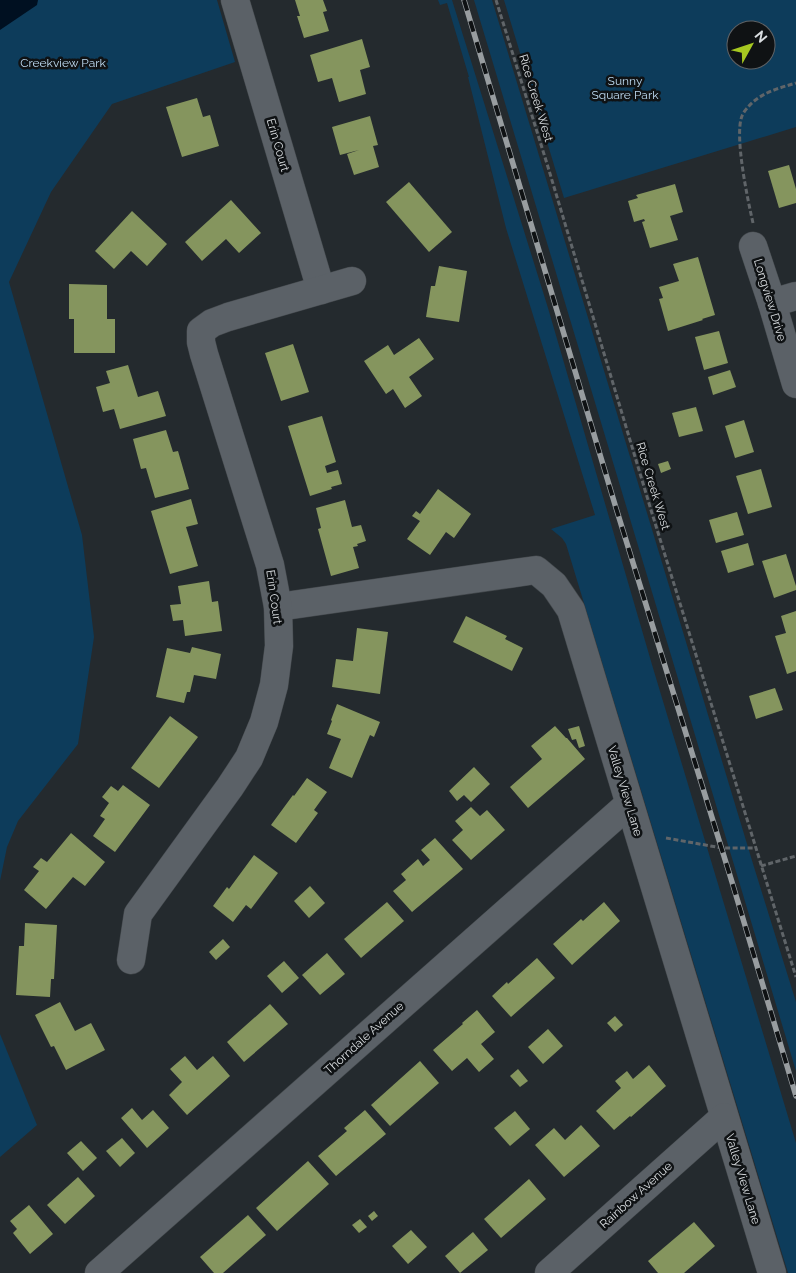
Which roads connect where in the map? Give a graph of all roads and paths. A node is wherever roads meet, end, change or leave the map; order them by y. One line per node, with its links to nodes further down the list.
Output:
1 (235, 0): 6 (street, Erin Court)
2 (496, 0): 12 (path, Rice Creek West)
3 (796, 83): 4 (path)
4 (753, 246): 7 (street, Longview Drive)
5 (352, 281): 6 (street, Erin Court)
6 (321, 290): 9 (street, Erin Court)
7 (784, 299): 8 (street, Longview Drive)
8 (796, 384)
9 (278, 607): 10 (street, Valley View Lane); 15 (street, Erin Court)
10 (629, 804): 11 (street, Valley View Lane); 18 (street, Thorndale Avenue)
11 (638, 833): 12 (path); 17 (street, Valley View Lane)
12 (756, 848): 14 (path, Rice Creek West)
13 (796, 856): 14 (path)
14 (761, 866): 16 (path, Rice Creek West)
15 (130, 960)
16 (796, 977)
17 (724, 1117): 19 (street, Rainbow Avenue); 20 (street, Valley View Lane)
18 (99, 1273)
19 (549, 1273)
20 (772, 1273)

